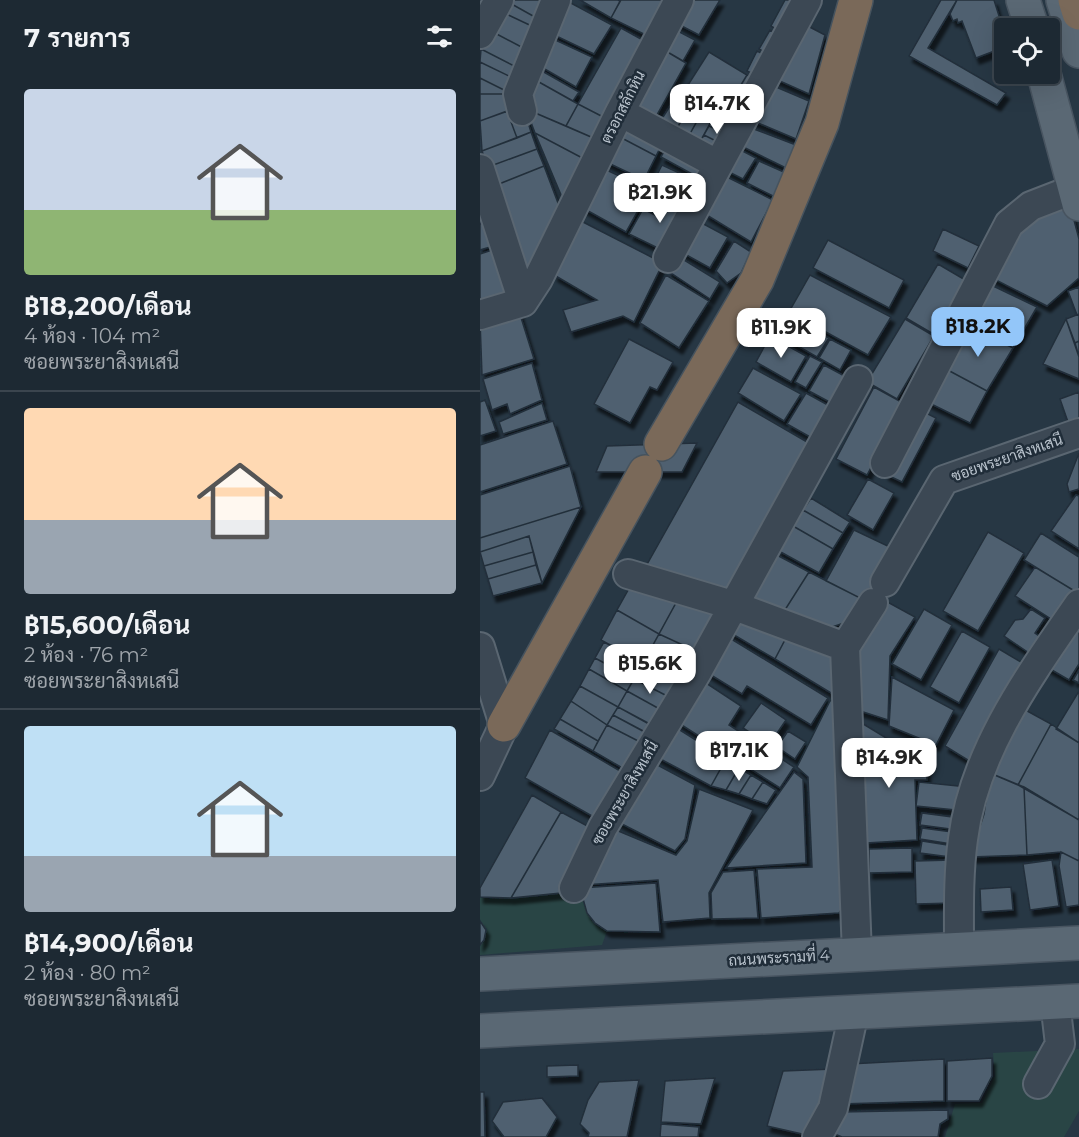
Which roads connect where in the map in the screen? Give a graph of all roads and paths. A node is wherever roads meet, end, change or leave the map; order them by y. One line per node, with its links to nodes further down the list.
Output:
1 (499, 0): 11 (street)
2 (556, 0): 14 (street)
3 (679, 0): 15 (street, ตรอกสลักหิน)
4 (807, 0): 16 (street)
5 (856, 0): 24 (highway)
6 (1023, 0): 10 (main road)
7 (1063, 0): 12 (main road)
8 (1075, 0): 9 (highway)
9 (1079, 13)
10 (1029, 18)
11 (480, 34)
12 (1079, 51)
13 (1047, 84): 18 (main road)
14 (522, 111)
15 (620, 112): 16 (street); 20 (street, ตรอกสลักหิน)
16 (717, 164): 19 (street)
17 (480, 169): 20 (street)
18 (1077, 196): 25 (street)
19 (668, 258)
20 (523, 302): 21 (street)
21 (480, 315)
22 (858, 380): 29 (street, ซอยพระยาสิงหเสนี)
23 (1079, 433): 31 (street, ซอยพระยาสิงหเสนี)
24 (661, 444)
25 (885, 462)
26 (645, 471): 32 (highway)
27 (628, 574): 29 (street)
28 (1079, 604): 36 (street)
29 (732, 605): 31 (street); 34 (street, ซอยพระยาสิงหเสนี)
30 (480, 647): 32 (street)
31 (845, 647): 37 (street)
32 (504, 725): 33 (street)
33 (480, 776)
34 (574, 888)
35 (1078, 942): 36 (main road, ถนนพระรามที่ 4)
36 (959, 948): 37 (main road, ถนนพระรามที่ 4)
37 (857, 954): 38 (main road, ถนนพระรามที่ 4)
38 (480, 974)
39 (1067, 1002): 40 (main road); 42 (street)
40 (854, 1012): 41 (main road); 43 (street)
41 (480, 1031)
42 (1038, 1084)
43 (817, 1137)

